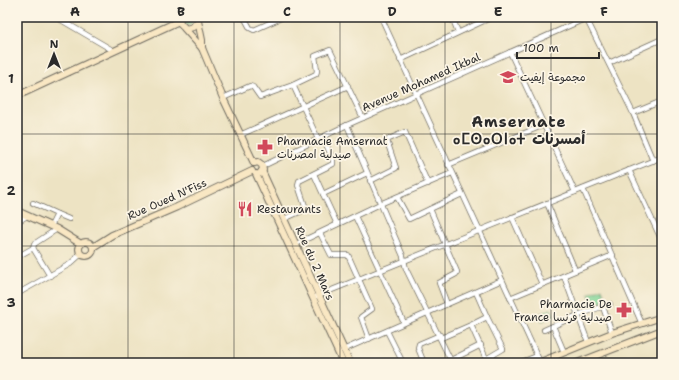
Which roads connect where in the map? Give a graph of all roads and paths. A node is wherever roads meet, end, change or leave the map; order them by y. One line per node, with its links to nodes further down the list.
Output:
1 (56, 17): 16 (street)
2 (244, 17): 3 (street)
3 (283, 17)
4 (381, 17): 18 (street)
5 (452, 17): 13 (street)
6 (492, 17): 13 (street)
7 (660, 17): 11 (street)
8 (588, 18): 17 (street, Avenue Mohamed Ikbal); 19 (street)
9 (179, 19): 12 (street); 16 (street)
10 (198, 19): 12 (street); 15 (street)
11 (662, 21)
12 (184, 28): 15 (street)
13 (458, 32): 18 (street)
14 (662, 39): 19 (street)
15 (202, 48): 24 (street)
16 (114, 51): 23 (street)
17 (510, 52): 22 (street, Avenue Mohamed Ikbal); 29 (street)
18 (400, 60): 22 (street)
19 (609, 63): 27 (street)
20 (293, 85): 21 (street); 24 (street); 26 (street)
21 (348, 86): 26 (street); 28 (street)
22 (416, 94): 28 (street, Avenue Mohamed Ikbal); 36 (street)
23 (17, 96)
24 (223, 98): 31 (street)
25 (662, 101): 27 (street)
26 (303, 107): 31 (street); 33 (street)
27 (633, 113): 35 (street)
28 (363, 118): 30 (street, Avenue Mohamed Ikbal)
29 (544, 124): 36 (street); 45 (street)
30 (346, 125): 32 (street, Avenue Mohamed Ikbal); 39 (street)
31 (240, 135): 38 (street)
32 (323, 137): 33 (street, Avenue Mohamed Ikbal); 41 (street)
33 (318, 139): 38 (street, Avenue Mohamed Ikbal)
34 (662, 157): 35 (street)
35 (653, 161): 37 (street)
36 (448, 165): 40 (street)
37 (629, 170): 44 (street); 65 (street)
38 (258, 171): 59 (street, Rue du 2 Mars); 69 (street, Rue Oued N'Fiss); 85 (street, Rue du 2 Mars)
39 (367, 173): 42 (street); 46 (street)
40 (452, 173): 43 (street); 47 (street)
41 (314, 174): 46 (street); 59 (street)
42 (370, 181): 43 (street); 50 (street)
43 (428, 184): 48 (street)
44 (583, 189): 45 (street); 72 (street)
45 (575, 192): 51 (street)
46 (323, 194): 61 (street)
47 (462, 194): 52 (street); 63 (street)
48 (397, 196): 50 (street); 52 (street)
49 (33, 203): 54 (street)
50 (380, 204): 56 (street); 74 (street)
51 (546, 204): 57 (street); 76 (street)
52 (430, 209): 68 (street)
53 (17, 211): 55 (street)
54 (57, 214): 58 (street); 62 (street)
55 (27, 216): 60 (street); 62 (street)
56 (356, 216): 61 (street); 75 (street)
57 (512, 217): 63 (street); 81 (street)
58 (69, 219)
59 (284, 220): 67 (street, Rue du 2 Mars)
60 (17, 222)
61 (337, 224): 64 (street)
62 (54, 228): 66 (street); 70 (street)
63 (479, 231): 68 (street); 80 (street)
64 (320, 232): 67 (street); 79 (street)
65 (662, 241)
66 (81, 244): 69 (street); 71 (street)
67 (296, 244): 84 (street, Rue du 2 Mars)
68 (446, 244): 74 (street); 87 (street)
69 (93, 247): 71 (street)
70 (34, 248): 73 (street); 77 (street)
71 (81, 254): 77 (street)
72 (613, 255): 76 (street); 95 (street)
73 (17, 257)
74 (405, 261): 75 (street); 90 (street)
75 (381, 270): 79 (street); 94 (street)
76 (575, 270): 78 (street)
77 (50, 276): 83 (street)
78 (564, 276): 81 (street); 91 (street)
79 (359, 279): 84 (street); 103 (street)
80 (502, 280): 82 (street); 86 (street)
81 (542, 284): 86 (street)
82 (476, 292): 87 (street); 92 (street)
83 (17, 294)
84 (318, 295): 85 (street); 106 (street, Rue du 2 Mars)
85 (312, 298): 111 (street, Rue du 2 Mars)
86 (510, 298): 108 (street)
87 (447, 304): 90 (street)
88 (610, 304): 89 (street)
89 (603, 307): 91 (street); 101 (street)
90 (429, 313): 94 (street); 102 (street)
91 (578, 315): 97 (street); 104 (street)
92 (487, 317): 96 (street); 109 (street)
93 (662, 317): 95 (street)
94 (404, 323): 100 (street)
95 (642, 324): 101 (street)
96 (471, 325): 102 (street); 105 (street)
97 (553, 326): 98 (street); 107 (street)
98 (544, 330)
99 (662, 330): 117 (street)
100 (387, 331): 103 (street); 113 (street)
101 (612, 333): 104 (street)
102 (441, 337): 110 (street); 114 (street)
103 (369, 339): 106 (street)
104 (588, 342): 107 (street)
105 (481, 346): 109 (street); 110 (street)
106 (343, 350): 112 (street, Rue du 2 Mars)
107 (564, 352): 116 (street)
108 (537, 356): 115 (street); 116 (street)
109 (487, 361)
110 (451, 362)
111 (343, 363)
112 (350, 363)
113 (403, 363)
114 (424, 363)
115 (519, 363)
116 (539, 363)
117 (577, 363)

